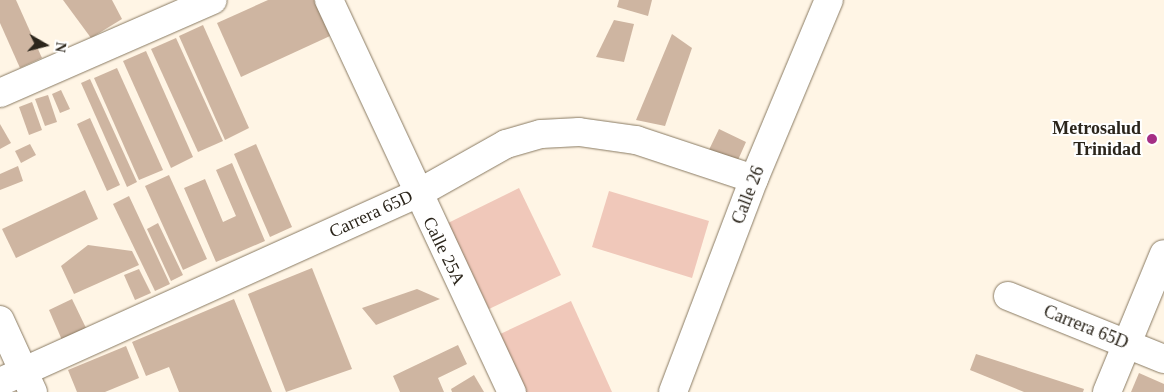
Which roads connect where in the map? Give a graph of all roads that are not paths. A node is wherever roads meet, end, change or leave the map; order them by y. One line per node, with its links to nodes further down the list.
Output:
1 (213, 0): 4 (street)
2 (329, 0): 6 (street, Calle 25A)
3 (829, 0): 5 (street, Calle 26)
4 (0, 93)
5 (754, 179): 6 (street, Carrera 65D); 14 (street, Calle 26)
6 (417, 194): 12 (street, Carrera 65D); 13 (street, Calle 25A)
7 (1164, 254): 10 (street)
8 (1008, 296): 10 (street, Carrera 65D)
9 (0, 320): 12 (street)
10 (1127, 343): 11 (street, Carrera 65D); 15 (street)
11 (1164, 359)
12 (19, 382)
13 (512, 392)
14 (674, 392)
15 (1107, 392)

